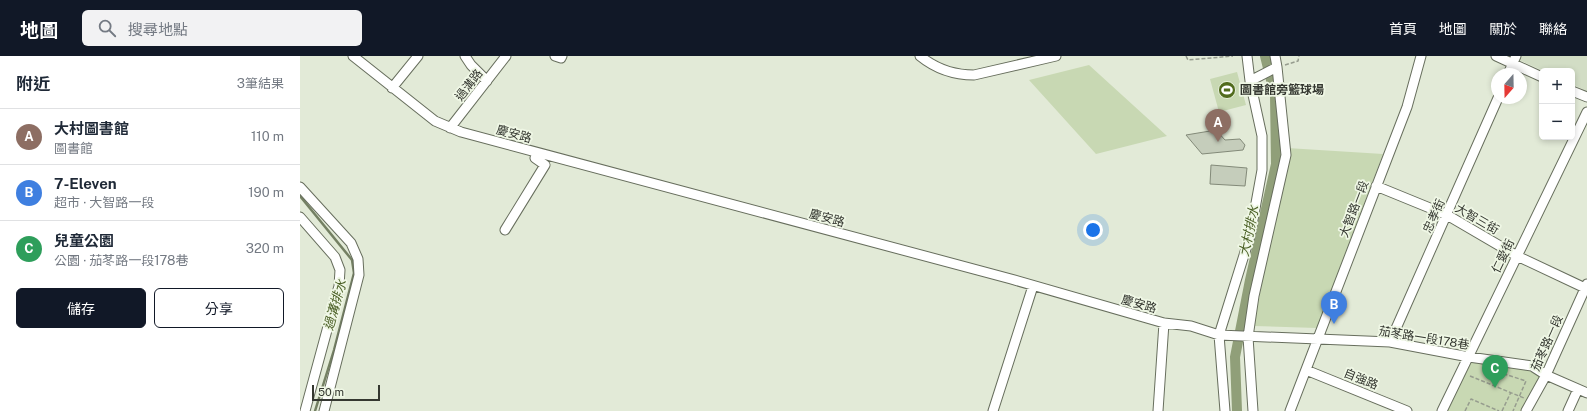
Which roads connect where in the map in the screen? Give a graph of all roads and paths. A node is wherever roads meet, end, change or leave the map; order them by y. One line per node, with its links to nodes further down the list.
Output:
1 (353, 56): 21 (street, 慶安路)
2 (418, 56): 21 (street)
3 (465, 56): 19 (street)
4 (506, 56): 19 (street, 過溝路)
5 (555, 56): 6 (street)
6 (562, 56)
7 (920, 56): 8 (street)
8 (1056, 56)
9 (1186, 56): 10 (path)
10 (1233, 56)
11 (1247, 56): 20 (street)
12 (1275, 56): 17 (street)
13 (1299, 56): 17 (path)
14 (1421, 56): 28 (street, 大智路一段)
15 (1496, 56): 16 (street)
16 (1514, 60): 18 (street)
17 (1277, 67): 20 (street); 38 (street)
18 (1539, 75)
19 (487, 81): 26 (street, 過溝路)
20 (1250, 81): 37 (street)
21 (392, 88): 26 (street, 慶安路)
22 (1575, 92): 23 (street)
23 (1587, 97)
24 (1495, 104): 30 (street, 忠孝街)
25 (1587, 112): 33 (street, 仁愛街)
26 (450, 128): 27 (street, 慶安路)
27 (540, 154): 32 (street); 34 (street, 慶安路)
28 (1376, 186): 30 (street, 大智三街); 39 (street, 大智路一段)
29 (300, 187): 52 (street)
30 (1447, 215): 33 (street, 大智三街); 40 (street, 忠孝街)
31 (300, 216): 51 (street)
32 (505, 230)
33 (1517, 256): 35 (street, 大智三街); 41 (street, 仁愛街)
34 (1033, 286): 36 (street, 慶安路); 53 (street)
35 (1586, 286): 46 (street, 茄苳路一段)
36 (1164, 323): 37 (street, 慶安路); 54 (street)
37 (1224, 335): 38 (street, 慶安路); 55 (street)
38 (1246, 337): 39 (street, 慶安路); 56 (street)
39 (1318, 339): 40 (street, 茄苳路一段178巷); 43 (street, 大智路一段)
40 (1390, 342): 41 (street, 茄苳路一段178巷)
41 (1469, 357): 45 (street, 仁愛街); 46 (street, 茄苳路一段178巷)
42 (1488, 369): 50 (path)
43 (1306, 370): 57 (street, 大智路一段); 58 (street, 自強路)
44 (1470, 370): 45 (path)
45 (1463, 375): 48 (path); 59 (street, 仁愛街)
46 (1546, 375): 47 (street, 茄苳路一段178巷); 64 (street, 茄苳路一段)
47 (1578, 389): 49 (street, 茄苳路一段178巷); 65 (street)
48 (1511, 392): 50 (path); 62 (path)
49 (1587, 393)
50 (1520, 396): 63 (path)
51 (305, 411)
52 (324, 411)
53 (993, 411)
54 (1158, 411)
55 (1225, 411)
56 (1253, 411)
57 (1290, 411)
58 (1407, 411)
59 (1442, 411)
60 (1465, 411): 61 (path)
61 (1500, 411)
62 (1502, 411)
63 (1513, 411)
64 (1526, 411)
65 (1568, 411)

